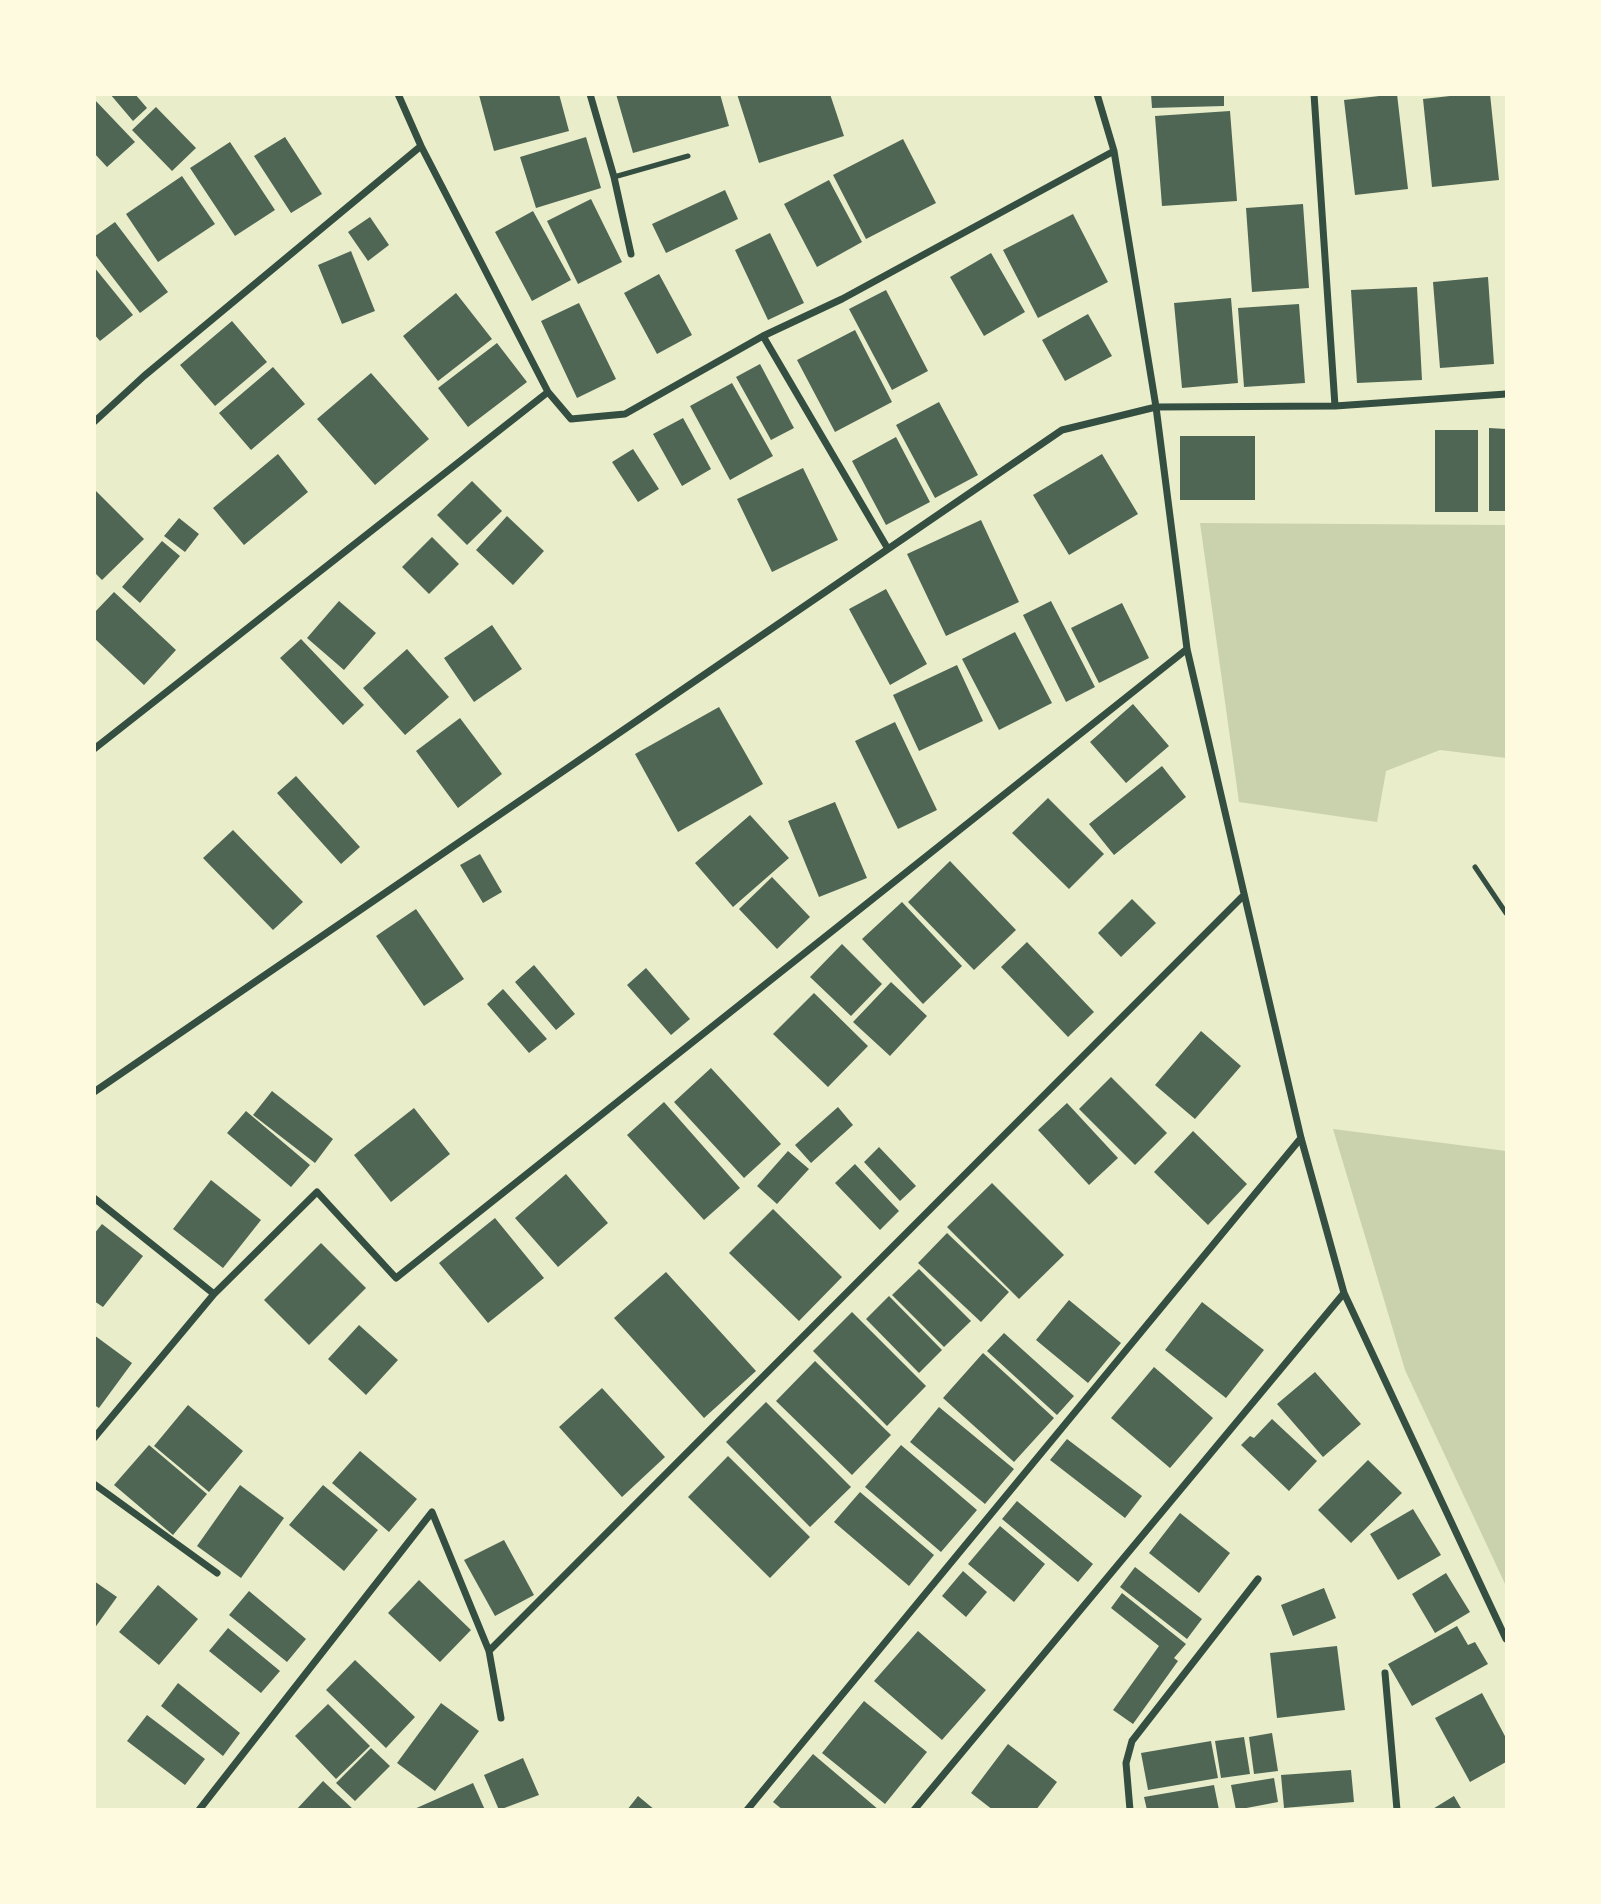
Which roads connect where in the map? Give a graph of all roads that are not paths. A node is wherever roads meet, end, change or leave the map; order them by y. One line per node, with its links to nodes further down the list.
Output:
1 (398, 94): 5 (street)
2 (590, 94): 8 (street)
3 (1097, 94): 6 (street)
4 (1314, 94): 13 (street)
5 (421, 146): 11 (street); 15 (street)
6 (1114, 151): 10 (street); 14 (street)
7 (688, 156): 8 (lane)
8 (614, 177): 9 (street)
9 (631, 254)
10 (763, 336): 11 (street); 16 (street)
11 (548, 392): 18 (street)
12 (1507, 394): 13 (street)
13 (1335, 406): 14 (street)
14 (1156, 407): 16 (street); 17 (street)
15 (94, 422)
16 (888, 549): 22 (street)
17 (1187, 649): 20 (street); 26 (street)
18 (94, 748)
19 (1475, 867): 21 (lane)
20 (1242, 897): 23 (street); 32 (street)
21 (1507, 913)
22 (94, 1091)
23 (1301, 1138): 25 (street); 36 (street)
24 (94, 1198): 26 (street)
25 (1343, 1293): 31 (street); 37 (street)
26 (214, 1294): 27 (street)
27 (94, 1438)
28 (94, 1484): 29 (street)
29 (217, 1573)
30 (1258, 1579): 38 (street)
31 (1507, 1639)
32 (489, 1651): 34 (street); 35 (street)
33 (1385, 1673): 39 (street)
34 (501, 1718)
35 (199, 1810)
36 (747, 1810)
37 (914, 1810)
38 (1130, 1810)
39 (1397, 1810)

